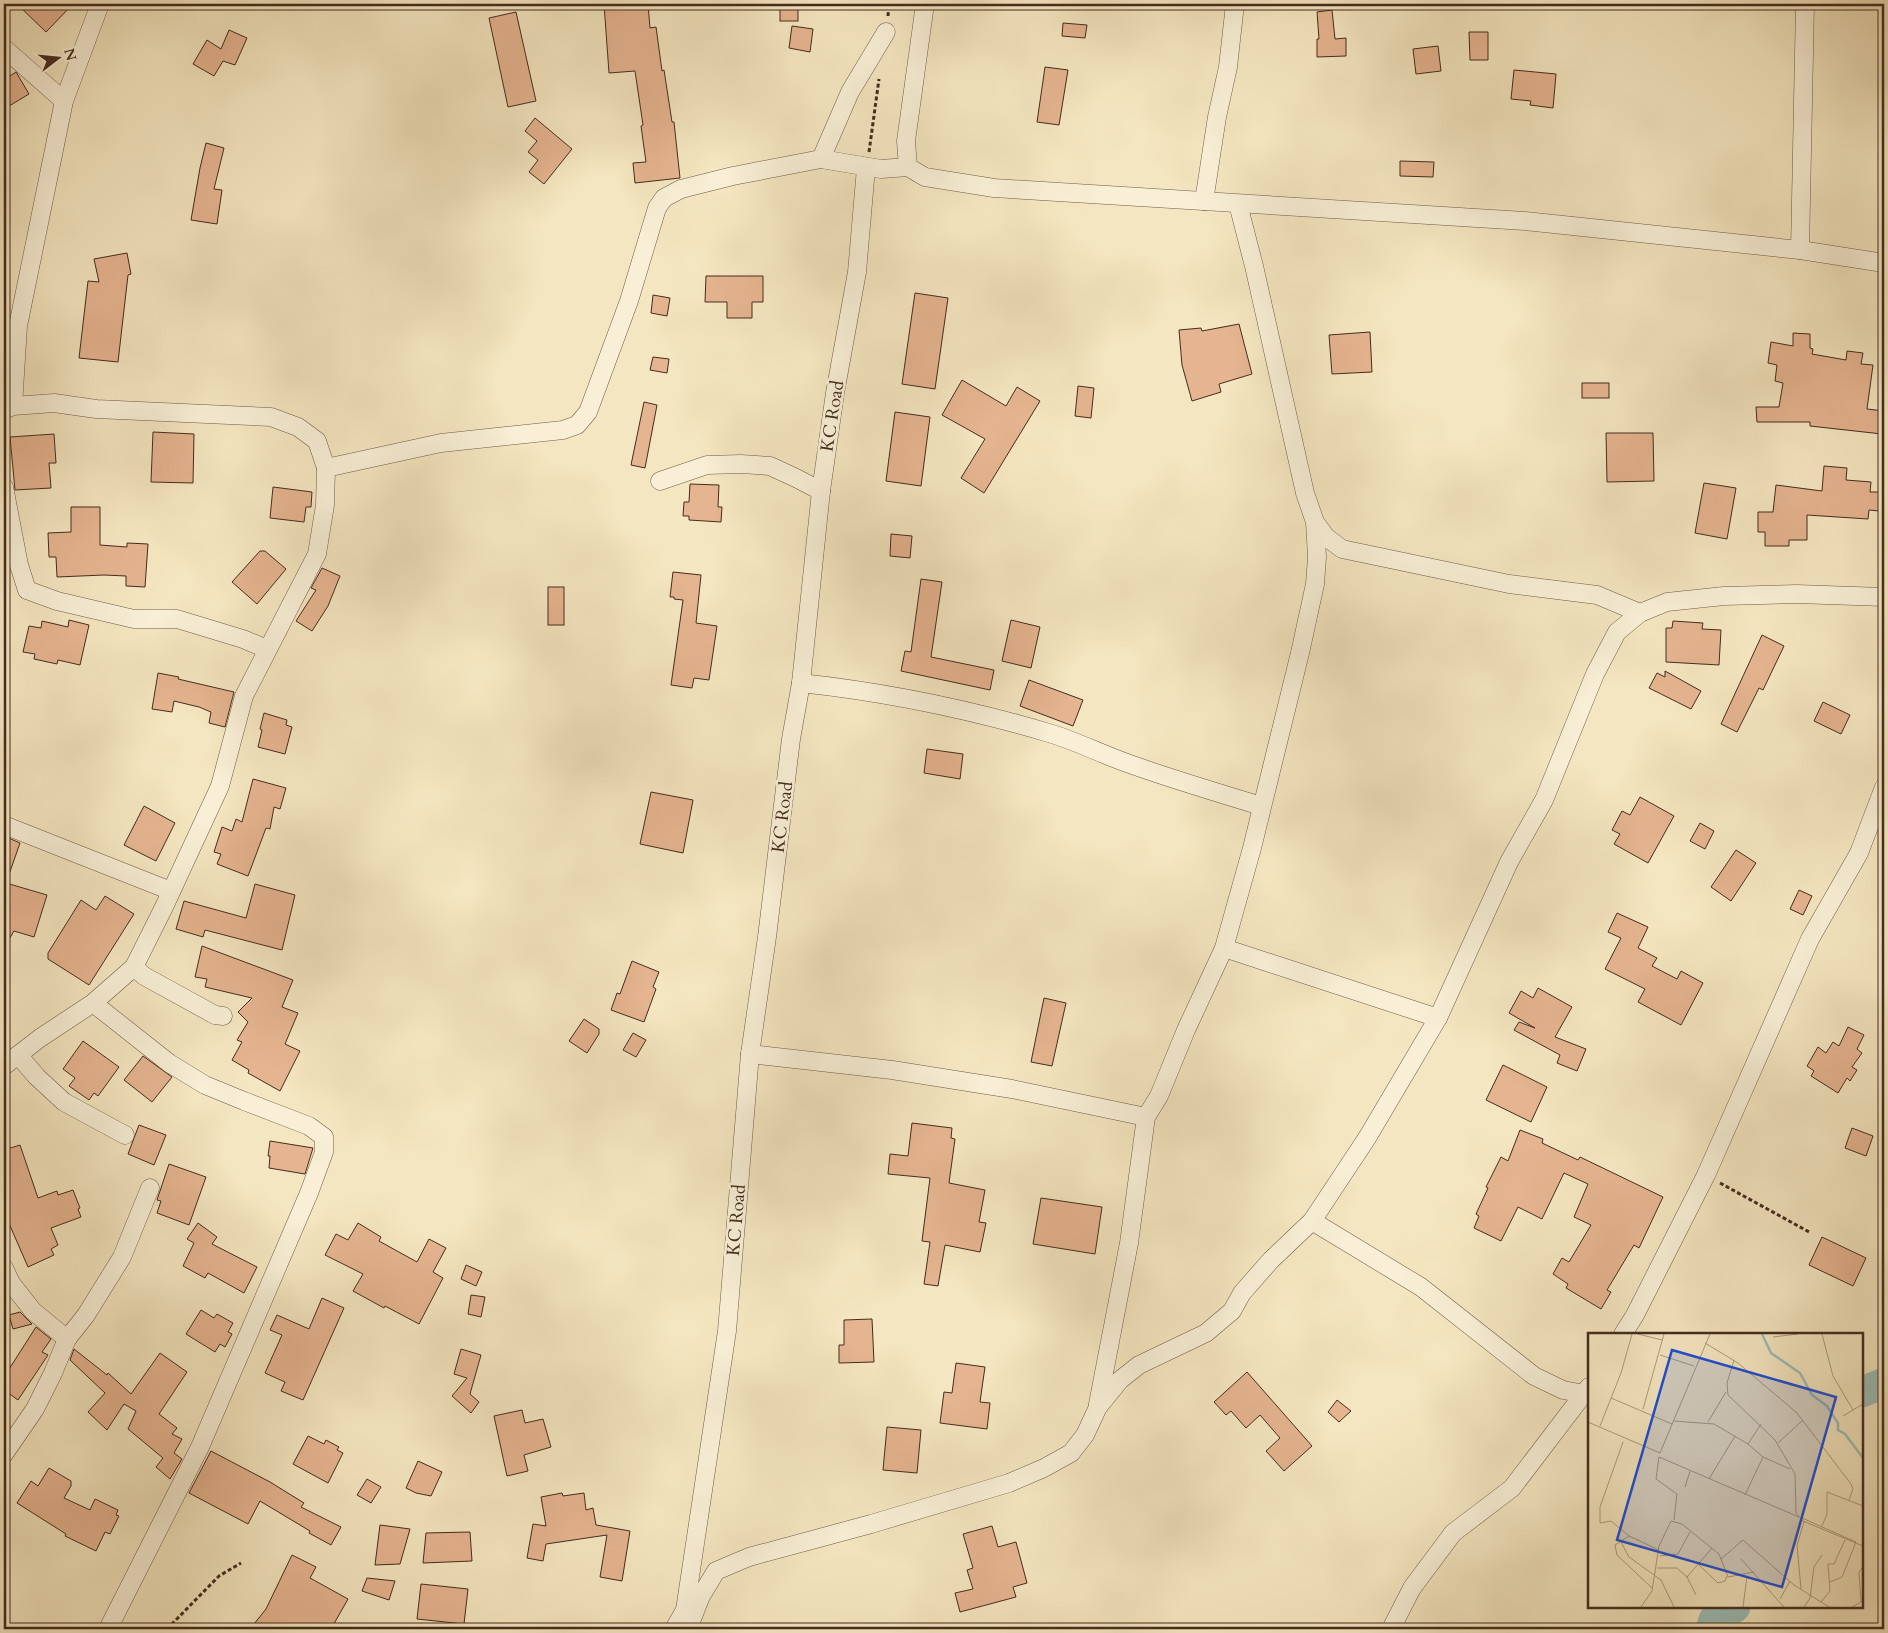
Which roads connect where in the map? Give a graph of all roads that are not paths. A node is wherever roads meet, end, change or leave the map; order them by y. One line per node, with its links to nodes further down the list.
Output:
1 (100, 4): 7 (street)
2 (926, 4): 9 (street)
3 (1235, 4): 11 (street)
4 (1805, 4): 13 (street)
5 (886, 32): 8 (street)
6 (4, 48): 7 (street)
7 (64, 101): 15 (street)
8 (821, 159): 10 (street); 16 (street)
9 (908, 167): 10 (street); 11 (street)
10 (866, 168): 19 (street, KC Road)
11 (1204, 201): 12 (street)
12 (1238, 204): 13 (street); 20 (street)
13 (1800, 250): 14 (street)
14 (1884, 263)
15 (9, 408): 16 (street)
16 (326, 468): 23 (street)
17 (660, 481): 19 (street)
18 (4, 487): 23 (street)
19 (820, 491): 24 (street, KC Road)
20 (1315, 522): 22 (street); 26 (street)
21 (1884, 597): 22 (street)
22 (1640, 613): 33 (street)
23 (267, 649): 28 (street)
24 (801, 683): 26 (street); 34 (street, KC Road)
25 (1884, 787): 42 (street)
26 (1261, 806): 29 (street)
27 (4, 825): 28 (street)
28 (171, 891): 30 (street)
29 (1224, 948): 33 (street); 37 (street)
30 (134, 967): 31 (street); 32 (street)
31 (92, 1002): 35 (street); 47 (street)
32 (223, 1016)
33 (1438, 1018): 40 (street)
34 (750, 1054): 37 (street); 48 (street, KC Road)
35 (18, 1055): 36 (street); 38 (street)
36 (4, 1066)
37 (1146, 1117): 45 (street)
38 (125, 1135)
39 (150, 1188): 43 (street)
40 (1312, 1221): 44 (street); 45 (street)
41 (6, 1279): 43 (street)
42 (1624, 1333)
43 (66, 1340): 46 (street)
44 (1587, 1390): 50 (street)
45 (1098, 1407): 49 (street)
46 (4, 1454)
47 (108, 1629)
48 (674, 1629)
49 (688, 1629)
50 (1391, 1629)

